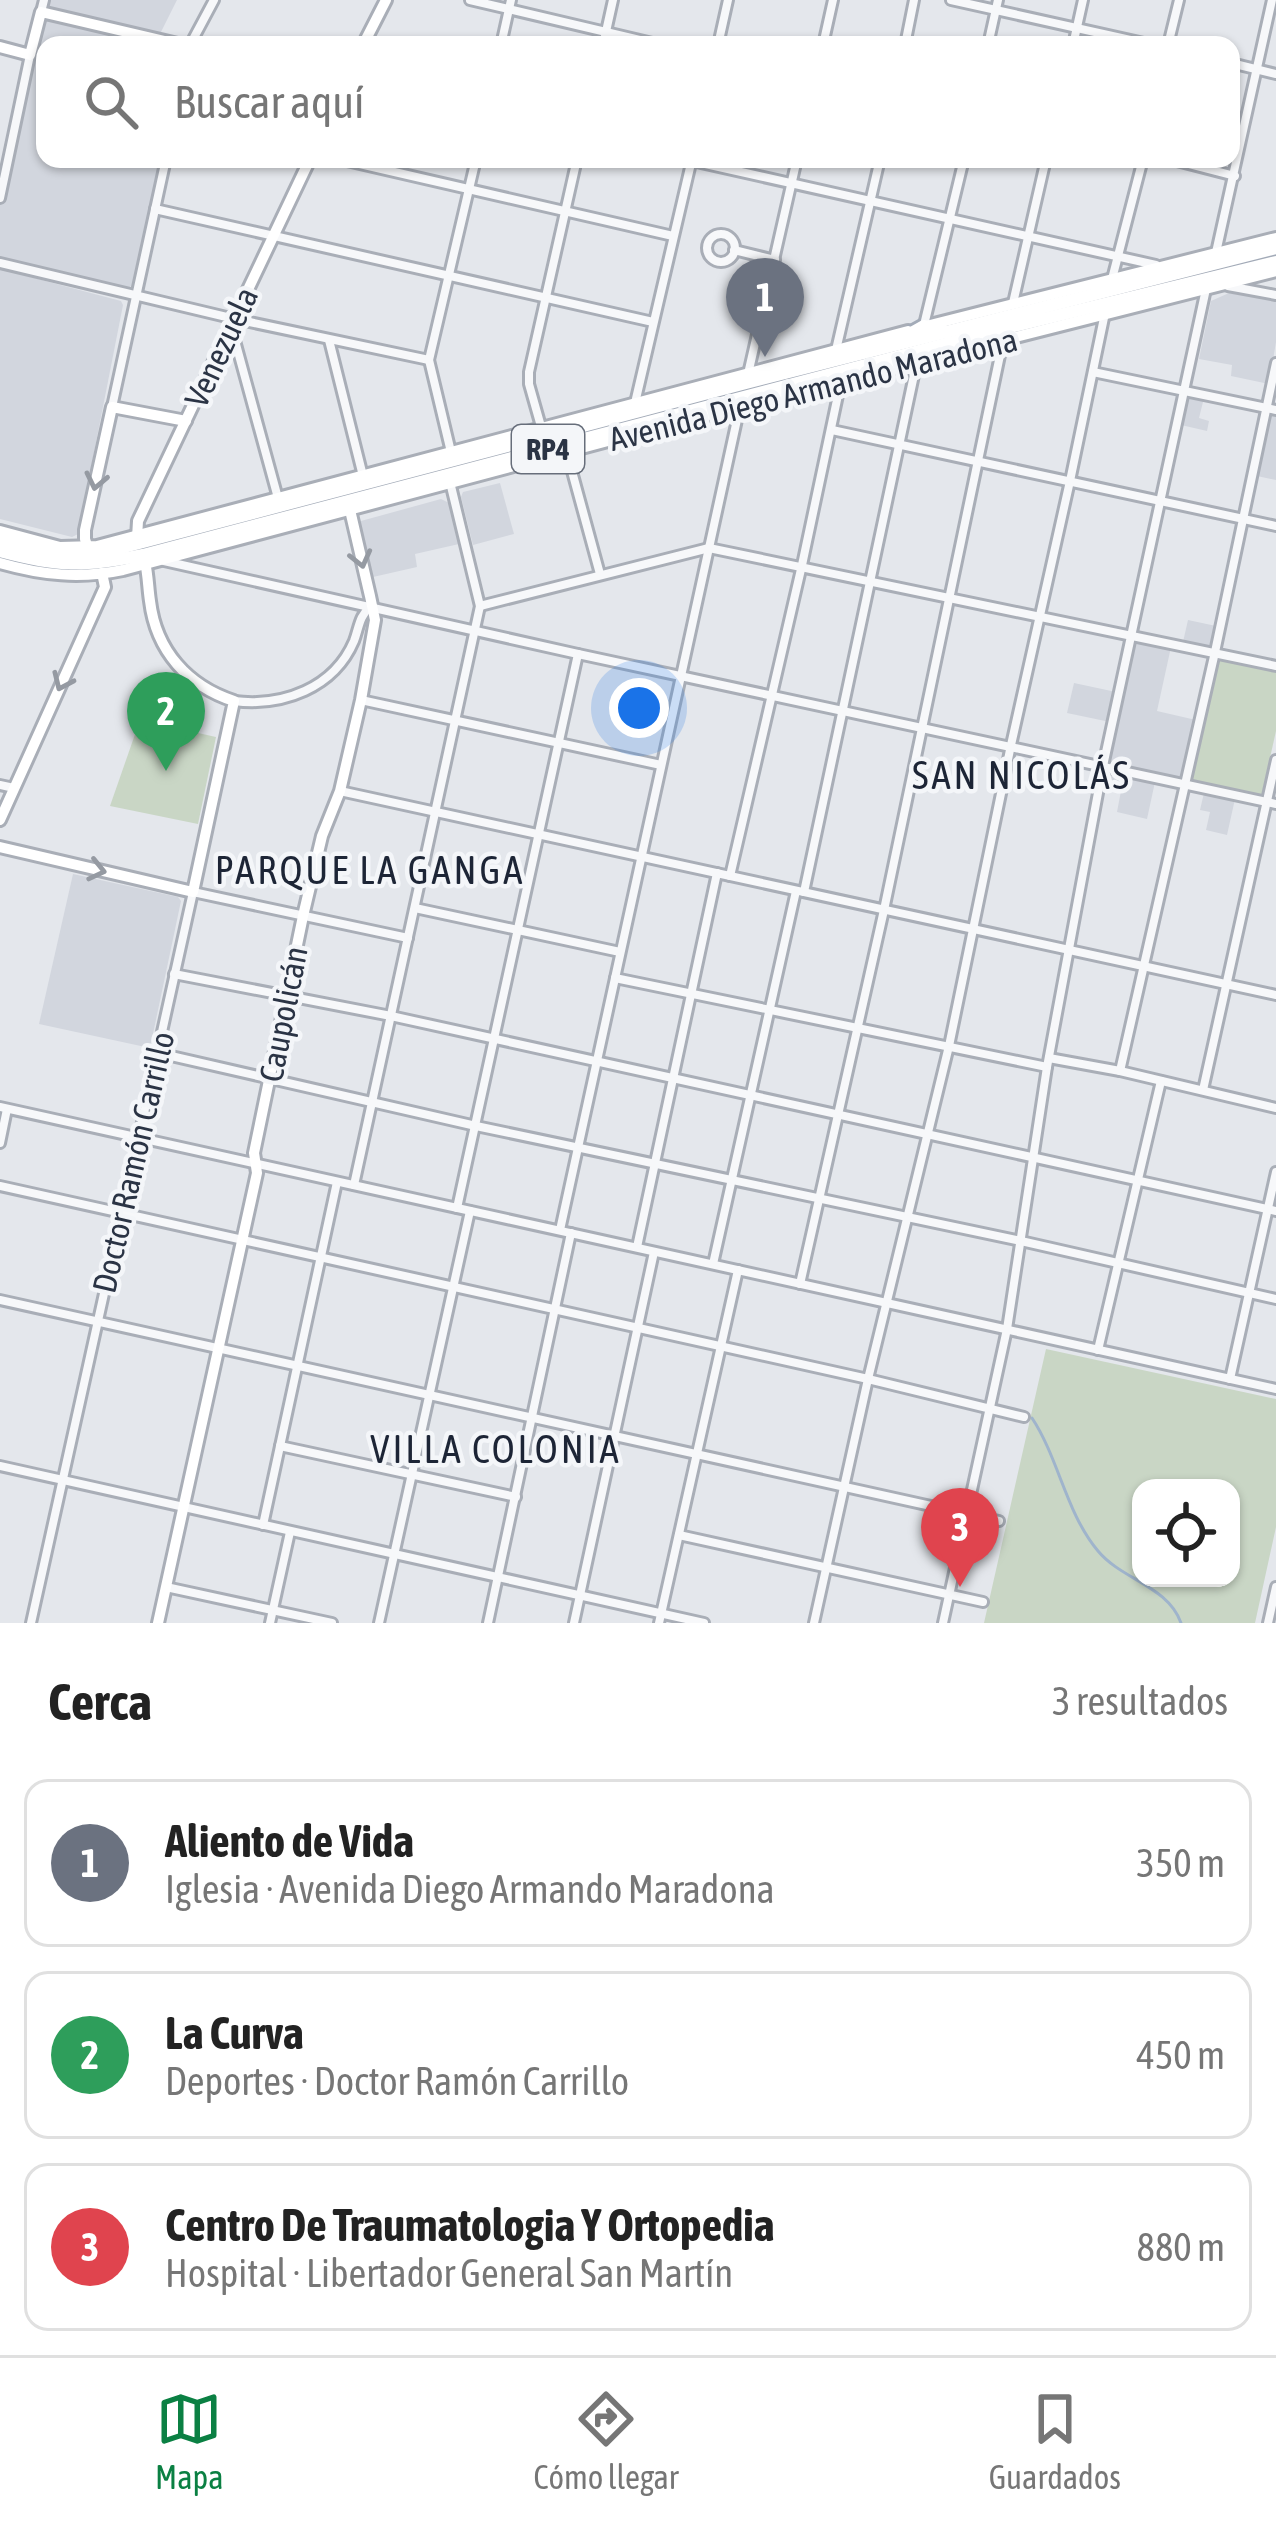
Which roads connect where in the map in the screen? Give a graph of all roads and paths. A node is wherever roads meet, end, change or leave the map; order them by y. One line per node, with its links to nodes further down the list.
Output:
1 (214, 0): 18 (street)
2 (386, 0): 19 (street)
3 (470, 0): 12 (street)
4 (613, 0): 16 (street)
5 (728, 0): 23 (street)
6 (833, 0): 24 (street)
7 (914, 0): 25 (street)
8 (951, 0): 13 (street)
9 (1083, 0): 15 (street)
10 (1179, 0): 29 (street)
11 (1272, 0): 33 (street)
12 (510, 5): 16 (street); 20 (street)
13 (997, 5): 15 (street); 26 (street)
14 (43, 6): 17 (street); 31 (street)
15 (1077, 27): 27 (street); 28 (street)
16 (606, 32): 21 (street); 22 (street)
17 (153, 36)
18 (192, 36)
19 (368, 36)
20 (503, 36)
21 (605, 36)
22 (623, 36)
23 (720, 36)
24 (825, 36)
25 (906, 36)
26 (990, 36)
27 (1075, 36)
28 (1115, 36)
29 (1170, 36)
30 (0, 47): 31 (street)
31 (30, 55): 36 (street)
32 (1240, 65): 33 (street)
33 (1256, 69): 34 (street); 35 (street)
34 (1276, 74)
35 (1240, 151)
36 (4, 154): 54 (street)
37 (164, 168): 56 (street)
38 (306, 168): 59 (street, Venezuela)
39 (376, 168): 53 (street)
40 (474, 168): 53 (street)
41 (575, 168): 57 (street)
42 (687, 168): 60 (street)
43 (723, 168): 52 (street)
44 (795, 168): 52 (street)
45 (878, 168): 55 (street)
46 (962, 168): 58 (street)
47 (1044, 168): 61 (street)
48 (1141, 168): 64 (street)
49 (1203, 168): 51 (street)
50 (1237, 168): 51 (street)
51 (1235, 176): 65 (street)
52 (791, 184): 55 (street); 66 (street)
53 (469, 190): 57 (street); 70 (street)
54 (0, 198)
55 (870, 202): 58 (street); 86 (street)
56 (155, 209): 59 (street); 73 (street)
57 (565, 213): 60 (street); 76 (street)
58 (950, 220): 61 (street); 82 (street)
59 (274, 236): 70 (street); 79 (street, Venezuela)
60 (673, 236): 80 (street)
61 (1028, 238): 64 (street); 81 (street)
62 (1276, 242): 65 (street, Avenida Diego Armando Maradona); 65 (main road, Avenida Diego Armando Maradona / RP4)
63 (734, 250): 66 (street)
64 (1118, 258): 69 (street); 71 (street)
65 (1215, 258): 69 (street, Avenida Diego Armando Maradona); 72 (street); 81 (main road, Avenida Diego Armando Maradona / RP4)
66 (775, 260): 92 (street)
67 (0, 263): 73 (street)
68 (1276, 266): 72 (main road, Avenida Diego Armando Maradona / RP4)
69 (1166, 267): 71 (street, Avenida Diego Armando Maradona)
70 (448, 275): 76 (street); 87 (street)
71 (1112, 280): 81 (street, Avenida Diego Armando Maradona)
72 (1212, 284): 74 (street); 75 (main road, Avenida Diego Armando Maradona / RP4); 77 (street, Avenida Diego Armando Maradona); 95 (street)
73 (136, 295): 79 (street); 97 (street)
74 (1276, 295)
75 (1138, 296): 77 (main road); 78 (main road, Avenida Diego Armando Maradona / RP4)
76 (546, 297): 80 (street); 102 (street)
77 (1105, 313): 78 (main road); 81 (street, Avenida Diego Armando Maradona); 90 (street)
78 (1059, 315): 81 (main road, Avenida Diego Armando Maradona / RP4)
79 (233, 322): 84 (street); 99 (street, Venezuela); 111 (street)
80 (653, 322): 96 (street)
81 (1007, 323): 82 (street, Avenida Diego Armando Maradona); 83 (main road, Avenida Diego Armando Maradona / RP4); 88 (street, Avenida Diego Armando Maradona); 91 (main road, Avenida Diego Armando Maradona / RP4); 107 (street)
82 (924, 326): 83 (main road); 85 (main road); 86 (street, Avenida Diego Armando Maradona)
83 (948, 332): 85 (main road, Avenida Diego Armando Maradona / RP4)
84 (329, 340): 87 (street); 109 (street)
85 (885, 348): 92 (main road, Avenida Diego Armando Maradona / RP4)
86 (836, 350): 92 (street, Avenida Diego Armando Maradona)
87 (429, 361): 108 (street)
88 (917, 361): 91 (street, Avenida Diego Armando Maradona); 103 (street)
89 (1276, 363): 98 (street)
90 (1093, 372): 95 (street); 110 (street)
91 (839, 377): 93 (main road, Avenida Diego Armando Maradona / RP4); 94 (main road); 101 (street)
92 (744, 390): 93 (main road, Avenida Diego Armando Maradona / RP4); 94 (street, Avenida Diego Armando Maradona); 96 (street, Avenida Diego Armando Maradona); 100 (main road); 102 (main road, Avenida Diego Armando Maradona / RP4); 104 (main road, Avenida Diego Armando Maradona / RP4); 118 (street)
93 (774, 390): 94 (main road)
94 (802, 391)
95 (1184, 391): 98 (street); 112 (street)
96 (635, 403): 102 (street, Avenida Diego Armando Maradona)
97 (112, 407): 99 (street); 121 (street, one-way to 121)
98 (1272, 409): 114 (street)
99 (186, 421): 119 (street, Venezuela)
100 (653, 429): 104 (street, Avenida Diego Armando Maradona)
101 (832, 430): 103 (street); 124 (street)
102 (543, 433): 108 (main road, Avenida Diego Armando Maradona / RP4)
103 (899, 445): 107 (street); 126 (street)
104 (566, 448): 105 (main road); 106 (main road, Avenida Diego Armando Maradona / RP4); 125 (street)
105 (539, 460): 106 (main road); 108 (street, Avenida Diego Armando Maradona)
106 (501, 461): 108 (main road, Avenida Diego Armando Maradona / RP4)
107 (977, 462): 110 (street); 127 (street)
108 (450, 468): 109 (main road, Avenida Diego Armando Maradona / RP4); 113 (main road, Avenida Diego Armando Maradona / RP4); 128 (street)
109 (362, 480): 111 (street, Avenida Diego Armando Maradona); 113 (street); 119 (main road, Avenida Diego Armando Maradona / RP4)
110 (1070, 481): 112 (street); 130 (street)
111 (278, 498): 119 (street, Avenida Diego Armando Maradona)
112 (1161, 500): 114 (street); 132 (street)
113 (352, 506): 119 (main road, Avenida Diego Armando Maradona / RP4); 122 (street, Avenida Diego Armando Maradona); 129 (street, Caupolicán, one-way to 129)
114 (1244, 519): 115 (street); 135 (street)
115 (1276, 526)
116 (0, 531): 121 (street, Avenida Diego Armando Maradona)
117 (0, 541): 121 (main road, Avenida Diego Armando Maradona / RP4)
118 (709, 548): 124 (street); 125 (street); 138 (street)
119 (141, 550): 121 (main road, Avenida Diego Armando Maradona / RP4); 122 (street, Avenida Diego Armando Maradona); 141 (street)
120 (0, 551): 121 (main road, Avenida Diego Armando Maradona / RP4)
121 (94, 560): 123 (street, Avenida Diego Armando Maradona); 152 (street, one-way to 152)
122 (163, 560): 129 (street)
123 (0, 563)
124 (802, 565): 126 (street); 139 (street)
125 (600, 574): 128 (street)
126 (871, 580): 127 (street); 142 (street)
127 (950, 597): 130 (street); 144 (street)
128 (480, 606): 131 (street)
129 (370, 607): 131 (street); 133 (street); 134 (street, Caupolicán)
130 (1040, 615): 132 (street); 146 (street)
131 (476, 630): 136 (street); 143 (street)
132 (1131, 634): 135 (street); 149 (street)
133 (353, 642): 134 (street); 141 (street)
134 (371, 645): 140 (street, Caupolicán)
135 (1215, 652): 137 (street); 151 (street)
136 (578, 654): 138 (street); 145 (street)
137 (1276, 666)
138 (681, 675): 139 (street); 148 (street)
139 (772, 694): 142 (street); 161 (street)
140 (361, 700): 143 (street); 153 (street, Caupolicán)
141 (235, 701): 163 (street, Doctor Ramón Carrillo)
142 (842, 710): 144 (street); 162 (street)
143 (455, 722): 145 (street); 155 (street)
144 (922, 727): 146 (street); 165 (street)
145 (560, 744): 148 (street); 157 (street)
146 (1011, 746): 149 (street); 167 (street)
147 (1276, 760): 154 (street)
148 (661, 765): 159 (street)
149 (1103, 766): 151 (street); 170 (street)
150 (0, 784): 152 (street)
151 (1185, 785): 154 (street); 172 (street)
152 (14, 788): 156 (street)
153 (340, 791): 155 (street); 166 (street, Caupolicán)
154 (1271, 803): 175 (street)
155 (435, 812): 157 (street); 164 (street)
156 (0, 820)
157 (540, 833): 159 (street); 168 (street)
158 (0, 848): 163 (street, one-way to 163)
159 (641, 857): 160 (street); 171 (street)
160 (717, 873): 161 (street); 176 (street)
161 (730, 876): 162 (street)
162 (800, 891): 165 (street); 179 (street)
163 (193, 892): 166 (street); 173 (street, Doctor Ramón Carrillo)
164 (415, 908): 168 (street); 169 (street)
165 (884, 910): 167 (street); 181 (street)
166 (303, 916): 169 (street); 178 (street, Caupolicán)
167 (975, 929): 170 (street); 183 (street)
168 (518, 930): 171 (street); 182 (street)
169 (408, 938): 180 (street)
170 (1067, 948): 172 (street); 186 (street)
171 (620, 952): 174 (street)
172 (1145, 965): 175 (street); 187 (street)
173 (174, 974): 178 (street); 184 (street, Doctor Ramón Carrillo)
174 (615, 978): 176 (street); 185 (street)
175 (1228, 982): 177 (street); 191 (street)
176 (691, 994): 179 (street); 189 (street)
177 (1276, 994)
178 (287, 995): 180 (street); 188 (street, Caupolicán)
179 (770, 1009): 181 (street); 192 (street)
180 (391, 1016): 182 (street); 193 (street)
181 (857, 1028): 183 (street); 196 (street)
182 (494, 1041): 185 (street); 197 (street)
183 (950, 1046): 186 (street); 198 (street)
184 (158, 1053): 188 (street); 199 (street, Doctor Ramón Carrillo)
185 (596, 1063): 189 (street); 201 (street)
186 (1047, 1063): 187 (street); 202 (street)
187 (1120, 1071): 190 (street)
188 (270, 1078): 193 (street); 203 (street, Caupolicán)
189 (673, 1080): 192 (street); 204 (street)
190 (1161, 1081): 191 (street); 207 (street)
191 (1203, 1090): 195 (street)
192 (751, 1095): 196 (street); 206 (street)
193 (372, 1101): 197 (street); 209 (street)
194 (3, 1108): 199 (street); 200 (street)
195 (1276, 1108)
196 (838, 1113): 198 (street); 211 (street)
197 (476, 1126): 201 (street); 212 (street)
198 (928, 1134): 202 (street); 216 (street)
199 (138, 1137): 203 (street); 215 (street, Doctor Ramón Carrillo)
200 (0, 1143)
201 (577, 1147): 204 (street); 217 (street)
202 (1033, 1156): 207 (street); 220 (street)
203 (256, 1164): 208 (street); 219 (street, Caupolicán)
204 (655, 1164): 206 (street); 221 (street)
205 (1276, 1172): 214 (street)
206 (733, 1180): 211 (street); 224 (street)
207 (1138, 1180): 214 (street); 225 (street)
208 (337, 1182): 209 (street); 223 (street)
209 (354, 1185): 212 (street)
210 (0, 1186): 215 (street)
211 (819, 1199): 216 (street); 227 (street)
212 (457, 1208): 213 (street)
213 (470, 1210): 217 (street); 228 (street)
214 (1272, 1210): 229 (street)
215 (122, 1212): 219 (street); 234 (street, Doctor Ramón Carrillo)
216 (908, 1217): 220 (street); 232 (street)
217 (560, 1230): 218 (street)
218 (572, 1233): 221 (street); 233 (street)
219 (241, 1241): 223 (street); 237 (street, Caupolicán)
220 (1021, 1241): 225 (street); 236 (street)
221 (637, 1247): 222 (street)
222 (654, 1252): 224 (street); 235 (street)
223 (322, 1259): 228 (street); 240 (street)
224 (713, 1264): 226 (street)
225 (1119, 1264): 229 (street); 239 (street)
226 (738, 1270): 227 (street); 238 (street)
227 (800, 1284): 232 (street)
228 (453, 1288): 233 (street); 244 (street)
229 (1250, 1294): 230 (street); 242 (street)
230 (1276, 1299)
231 (0, 1300): 234 (street)
232 (887, 1303): 236 (street); 241 (street)
233 (556, 1312): 235 (street); 247 (street)
234 (97, 1322): 237 (street); 253 (street, Doctor Ramón Carrillo)
235 (639, 1329): 238 (street); 248 (street)
236 (1007, 1329): 239 (street); 245 (street)
237 (218, 1348): 240 (street); 256 (street, Caupolicán)
238 (720, 1348): 241 (street); 250 (street)
239 (1099, 1350): 242 (street)
240 (298, 1367): 244 (street); 249 (street)
241 (868, 1379): 245 (street); 254 (street)
242 (1231, 1379): 243 (street)
243 (1276, 1389)
244 (430, 1397): 247 (street); 252 (street)
245 (989, 1408): 246 (street); 257 (street)
246 (1024, 1417)
247 (532, 1419): 248 (street); 255 (street)
248 (614, 1436): 250 (street); 267 (street)
249 (280, 1446): 252 (street); 259 (street)
250 (696, 1455): 254 (street); 261 (street)
251 (0, 1466): 253 (street)
252 (413, 1474): 255 (street); 262 (street)
253 (63, 1480): 256 (street); 273 (street, Doctor Ramón Carrillo)
254 (845, 1487): 257 (street); 263 (street)
255 (516, 1497): 264 (street)
256 (182, 1507): 259 (street); 265 (street, Caupolicán)
257 (967, 1515): 258 (street); 268 (street)
258 (998, 1521)
259 (262, 1525): 260 (street)
260 (290, 1532): 262 (street); 271 (street)
261 (679, 1534): 263 (street); 272 (street)
262 (394, 1554): 264 (street); 277 (street)
263 (827, 1566): 268 (street); 281 (street)
264 (499, 1576): 267 (street); 278 (street)
265 (166, 1587): 271 (street); 274 (street, Caupolicán)
266 (1276, 1587): 269 (street)
267 (581, 1594): 272 (street); 279 (street)
268 (949, 1595): 270 (street); 282 (street)
269 (1275, 1601): 283 (street)
270 (982, 1602)
271 (273, 1610): 275 (street); 276 (street)
272 (660, 1618): 280 (street)
273 (31, 1623)
274 (158, 1623)
275 (270, 1623)
276 (332, 1623)
277 (379, 1623)
278 (488, 1623)
279 (574, 1623)
280 (704, 1623)
281 (814, 1623)
282 (943, 1623)
283 (1268, 1623)

